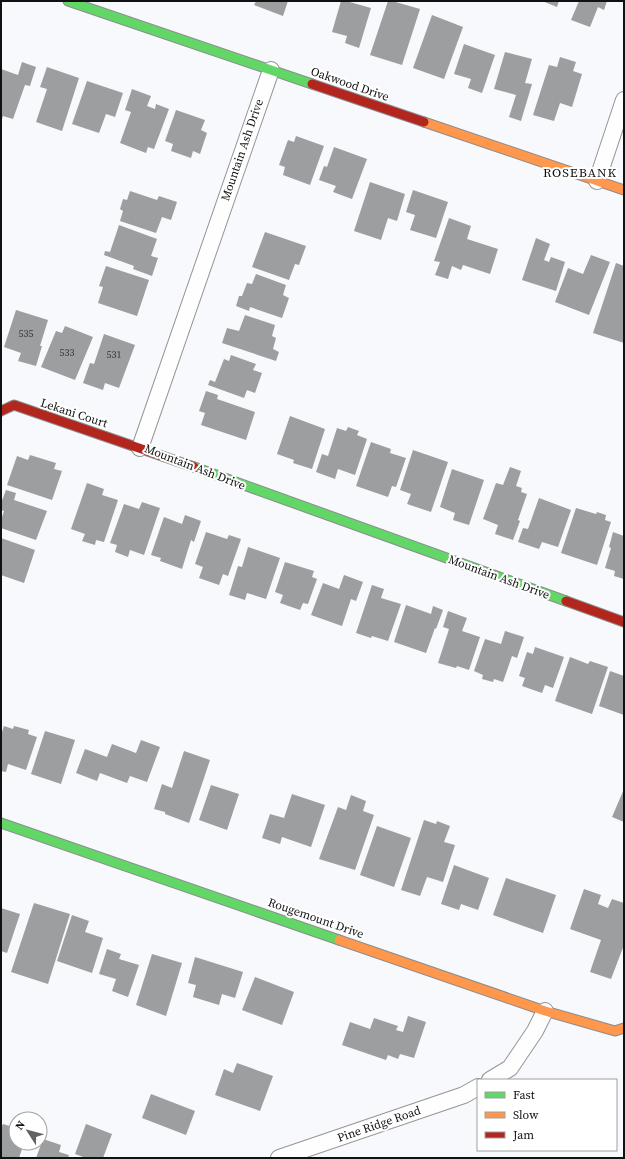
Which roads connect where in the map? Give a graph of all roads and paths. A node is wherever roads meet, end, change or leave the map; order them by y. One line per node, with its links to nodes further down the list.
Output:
1 (68, 1): 2 (street, Oakwood Drive)
2 (271, 70): 4 (street, Oakwood Drive); 7 (street, Mountain Ash Drive)
3 (624, 100): 4 (street)
4 (596, 181): 5 (street, Oakwood Drive)
5 (624, 190)
6 (1, 411): 7 (street, Lekani Court)
7 (140, 448): 8 (street, Mountain Ash Drive)
8 (624, 622)
9 (1, 823): 10 (street, Rougemount Drive)
10 (545, 1011): 11 (street, Rougemount Drive); 12 (street)
11 (624, 1028)
12 (492, 1079)
13 (477, 1088): 14 (street, Pine Ridge Road)
14 (280, 1158)

